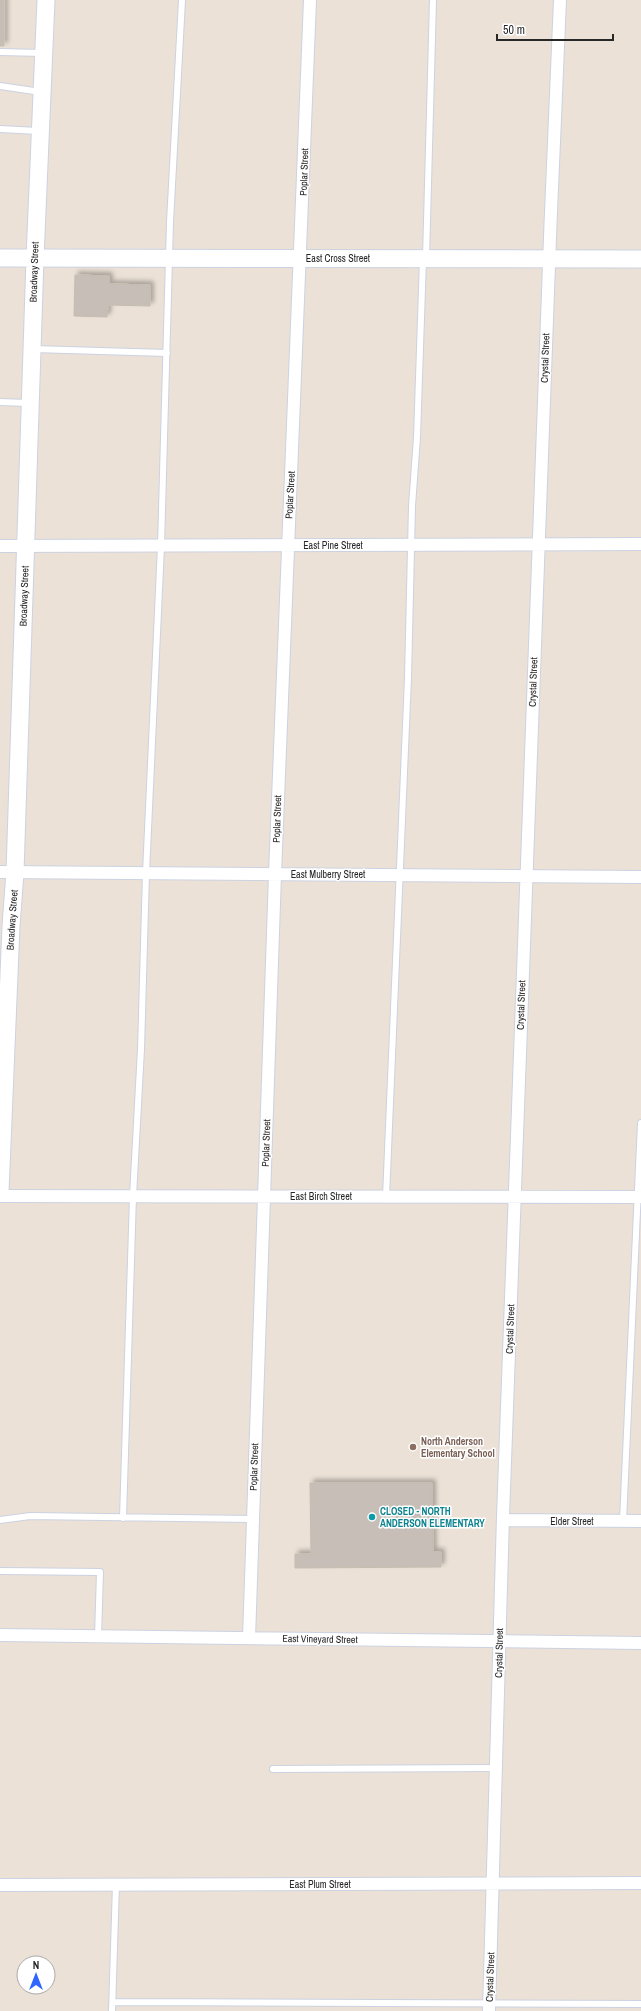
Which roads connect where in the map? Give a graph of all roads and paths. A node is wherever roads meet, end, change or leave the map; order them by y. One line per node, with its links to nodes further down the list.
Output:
1 (46, 0): 7 (main road, Broadway Street)
2 (182, 0): 17 (lane)
3 (310, 0): 14 (street, Poplar Street)
4 (433, 0): 15 (lane)
5 (560, 0): 16 (street, Crystal Street)
6 (0, 52): 7 (lane)
7 (43, 53): 9 (main road, Broadway Street)
8 (0, 86): 9 (lane)
9 (43, 92): 11 (main road, Broadway Street)
10 (0, 129): 11 (lane)
11 (41, 131): 13 (main road, Broadway Street)
12 (0, 258): 13 (main road, East Cross Street)
13 (35, 258): 17 (main road, East Cross Street); 19 (main road, Broadway Street)
14 (301, 258): 15 (main road, East Cross Street); 17 (main road, East Cross Street); 24 (street, Poplar Street)
15 (424, 258): 16 (main road, East Cross Street); 25 (lane)
16 (549, 258): 18 (main road, East Cross Street); 26 (street, Crystal Street)
17 (170, 259): 20 (lane)
18 (641, 259)
19 (32, 349): 20 (lane); 22 (main road, Broadway Street)
20 (167, 353): 29 (lane)
21 (0, 402): 22 (lane)
22 (30, 403): 28 (main road, Broadway Street)
23 (641, 544): 26 (street, East Pine Street)
24 (288, 545): 25 (street, East Pine Street); 29 (street, East Pine Street); 32 (street, Poplar Street)
25 (412, 545): 26 (street, East Pine Street); 33 (lane)
26 (539, 545): 34 (street, Crystal Street)
27 (0, 546): 28 (street, East Pine Street)
28 (25, 546): 29 (street, East Pine Street); 30 (main road, Broadway Street)
29 (161, 546): 31 (lane)
30 (7, 872): 31 (street, East Mulberry Street); 37 (main road, Broadway Street)
31 (146, 873): 32 (street, East Mulberry Street); 39 (lane)
32 (275, 874): 33 (street, East Mulberry Street); 40 (street, Poplar Street)
33 (398, 875): 34 (street, East Mulberry Street); 41 (lane)
34 (526, 876): 35 (street, East Mulberry Street); 42 (street, Crystal Street)
35 (641, 877)
36 (641, 1123): 43 (lane)
37 (0, 1192)
38 (0, 1196): 39 (street, East Birch Street)
39 (133, 1196): 40 (street, East Birch Street); 44 (lane)
40 (264, 1196): 41 (street, East Birch Street); 45 (street, Poplar Street)
41 (386, 1197): 42 (street, East Birch Street)
42 (515, 1197): 43 (street, East Birch Street); 47 (street, Crystal Street)
43 (639, 1197): 48 (lane)
44 (123, 1518): 45 (lane); 46 (lane)
45 (252, 1519): 53 (street, Poplar Street)
46 (0, 1520)
47 (503, 1520): 48 (street, Elder Street); 54 (street, Crystal Street)
48 (623, 1521): 49 (street, Elder Street)
49 (641, 1521)
50 (0, 1571): 52 (lane)
51 (0, 1635): 52 (street, East Vineyard Street)
52 (98, 1636): 53 (street, East Vineyard Street)
53 (249, 1638): 54 (street, East Vineyard Street)
54 (500, 1641): 55 (street, East Vineyard Street); 57 (street, Crystal Street)
55 (641, 1643)
56 (273, 1768): 57 (lane)
57 (497, 1768): 58 (street, Crystal Street)
58 (494, 1883): 59 (street, East Plum Street); 60 (street, East Plum Street); 64 (street, Crystal Street)
59 (641, 1883)
60 (116, 1884): 61 (street, East Plum Street); 62 (lane)
61 (0, 1885)
62 (113, 2002): 64 (lane); 65 (lane)
63 (641, 2004): 64 (lane)
64 (489, 2008)
65 (112, 2011)

